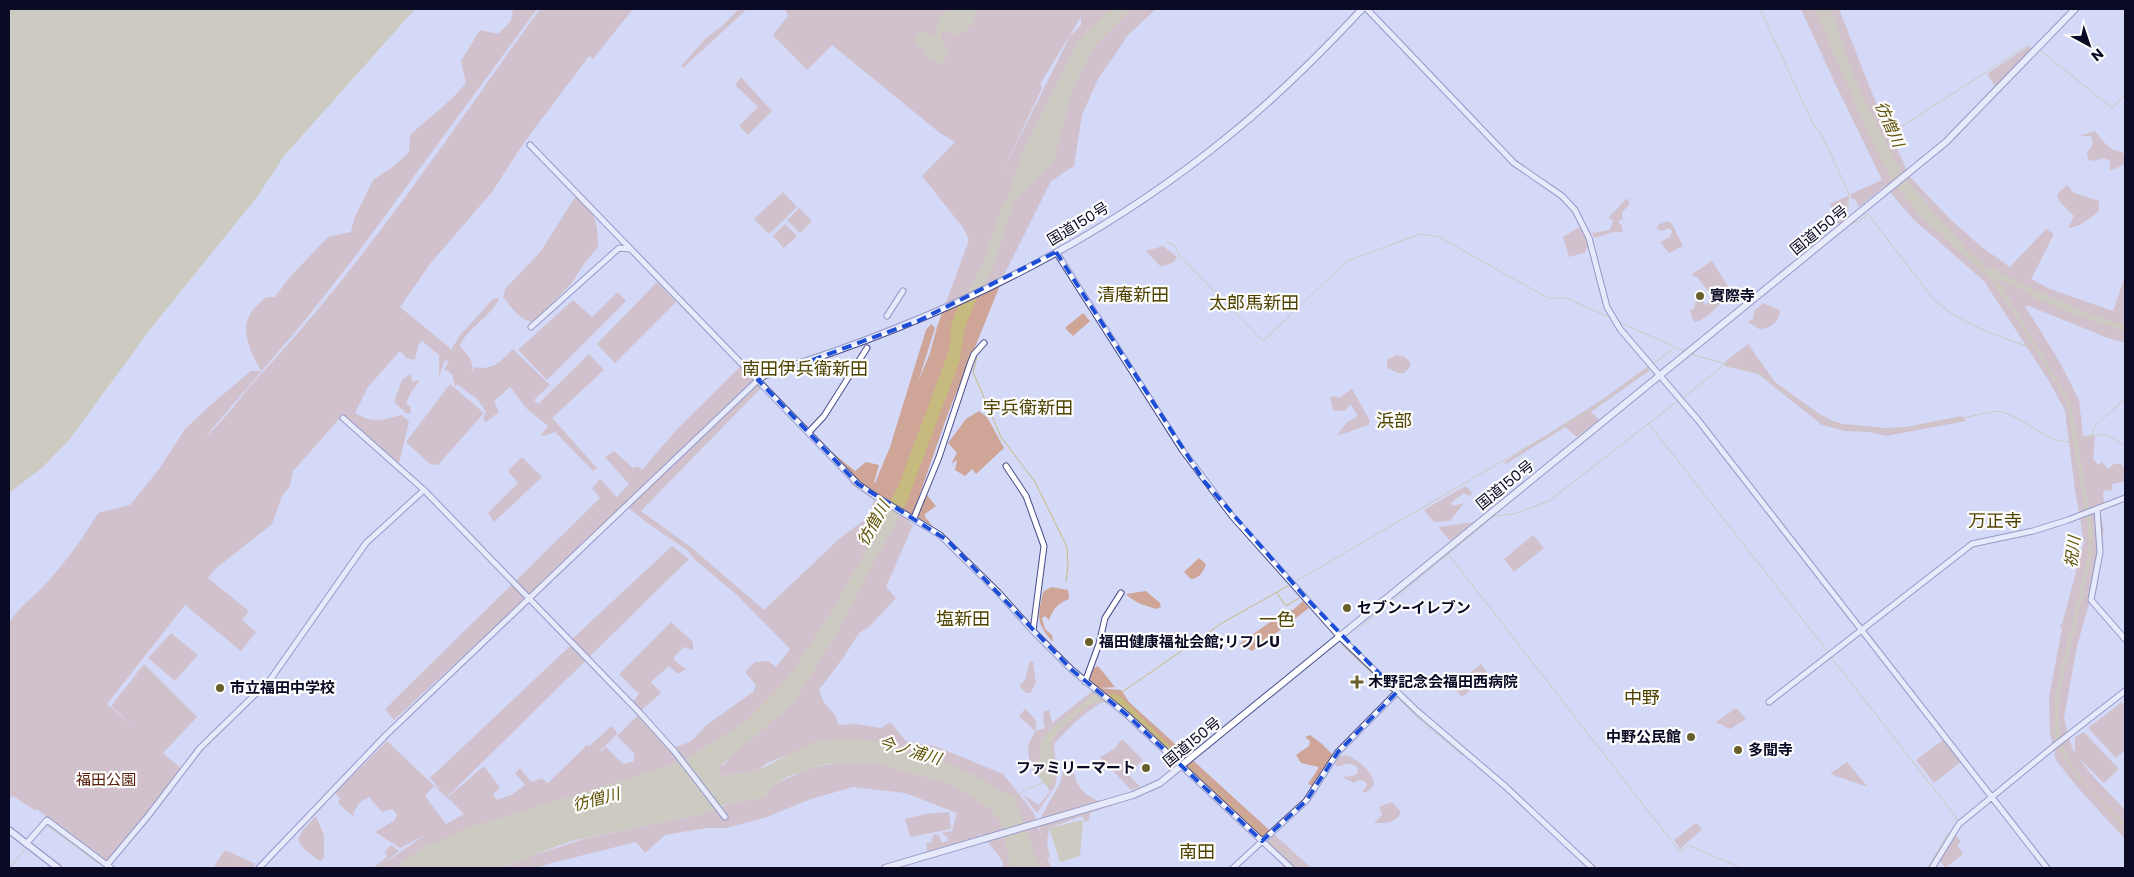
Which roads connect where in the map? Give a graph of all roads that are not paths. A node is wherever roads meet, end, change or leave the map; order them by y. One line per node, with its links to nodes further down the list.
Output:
1 (1362, 9): 6 (highway, 国道150号)
2 (1367, 9): 12 (street)
3 (2075, 9): 12 (highway, 国道150号)
4 (530, 145): 5 (street)
5 (630, 249): 9 (street); 13 (street)
6 (1056, 252): 13 (highway, 国道150号); 25 (street)
7 (903, 291): 8 (street)
8 (887, 316)
9 (532, 327)
10 (984, 343): 20 (street)
11 (867, 348): 15 (street)
12 (1660, 376): 23 (street); 25 (highway, 国道150号)
13 (758, 380): 15 (street); 22 (street)
14 (343, 418): 17 (street)
15 (809, 432): 20 (street)
16 (1006, 466): 24 (street)
17 (424, 490): 22 (street); 37 (street)
18 (2125, 498): 19 (street)
19 (2094, 510): 23 (street); 26 (street)
20 (912, 517): 24 (street)
21 (1121, 593): 27 (street)
22 (529, 599): 33 (street); 39 (street)
23 (1862, 630): 30 (street); 32 (street)
24 (1033, 631): 27 (street)
25 (1340, 637): 29 (street); 31 (highway, 国道150号)
26 (2125, 639)
27 (1085, 682): 31 (street)
28 (2125, 691): 32 (street)
29 (1397, 692): 35 (street); 43 (street)
30 (1769, 702)
31 (1182, 767): 35 (street); 40 (highway, 国道150号)
32 (1992, 798): 44 (street); 45 (street)
33 (725, 817)
34 (9, 830): 36 (main road)
35 (1262, 841): 41 (street); 42 (street)
36 (26, 844): 37 (street); 38 (main road)
37 (109, 866)
38 (58, 868)
39 (259, 868)
40 (885, 868)
41 (1234, 868)
42 (1291, 868)
43 (1592, 868)
44 (1932, 868)
45 (2047, 868)

